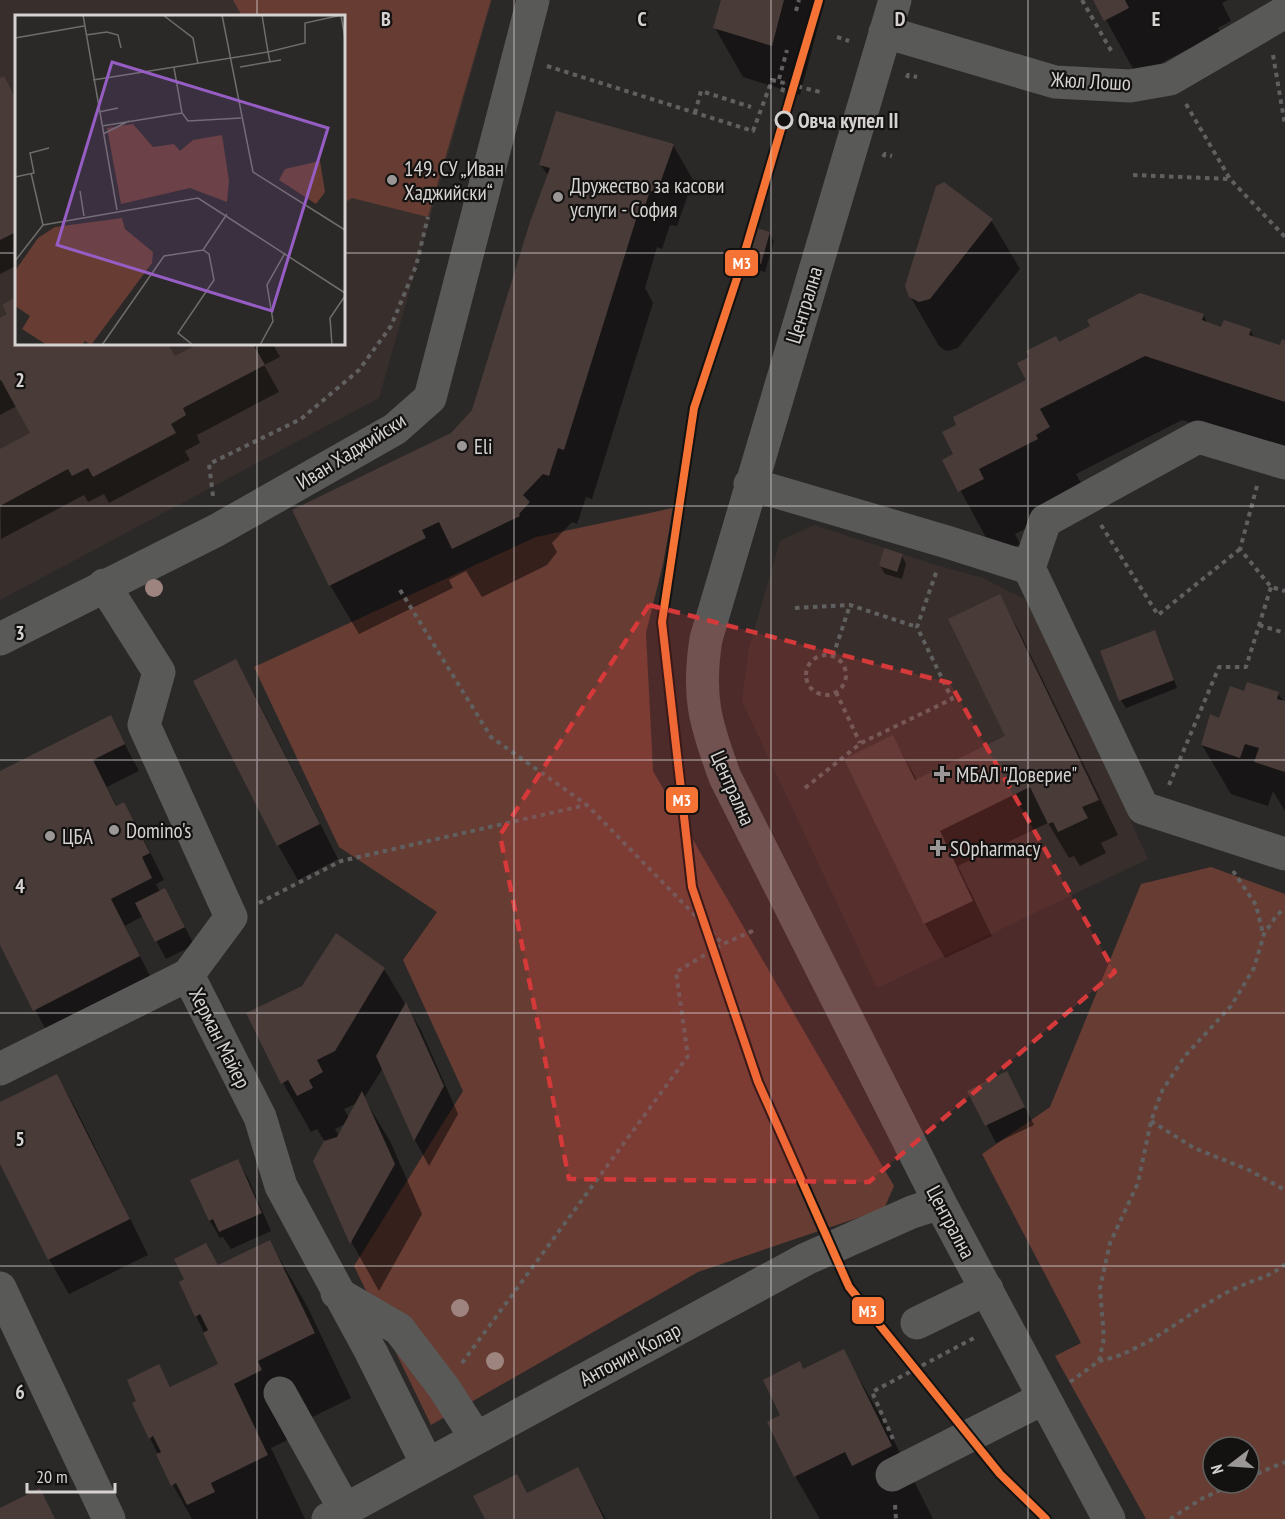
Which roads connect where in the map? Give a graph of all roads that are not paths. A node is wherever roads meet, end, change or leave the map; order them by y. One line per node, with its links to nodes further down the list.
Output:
1 (533, 0): 8 (street, Иван Хаджийски)
2 (895, 0): 4 (street, Централна)
3 (1276, 17): 4 (street, Жюл Лошо)
4 (885, 32): 6 (street, Централна)
5 (1275, 460): 7 (street)
6 (750, 484): 7 (street); 13 (street, Централна)
7 (1029, 568): 10 (street)
8 (104, 585): 9 (street, Иван Хаджийски); 11 (street, Херман Майер)
9 (0, 639)
10 (1285, 854)
11 (188, 975): 12 (street); 16 (street, Херман Майер)
12 (0, 1069)
13 (940, 1203): 15 (street, Централна); 20 (street, Антонин Колар)
14 (0, 1288): 24 (street)
15 (987, 1289): 17 (street); 19 (street, Централна)
16 (338, 1293): 20 (street); 21 (street, Херман Майер)
17 (917, 1323)
18 (280, 1393): 23 (street)
19 (1053, 1393): 22 (street); 25 (street, Централна)
20 (476, 1438): 21 (street, Антонин Колар)
21 (428, 1464): 23 (street, Антонин Колар)
22 (892, 1475)
23 (336, 1515)
24 (109, 1519)
25 (1109, 1519)

